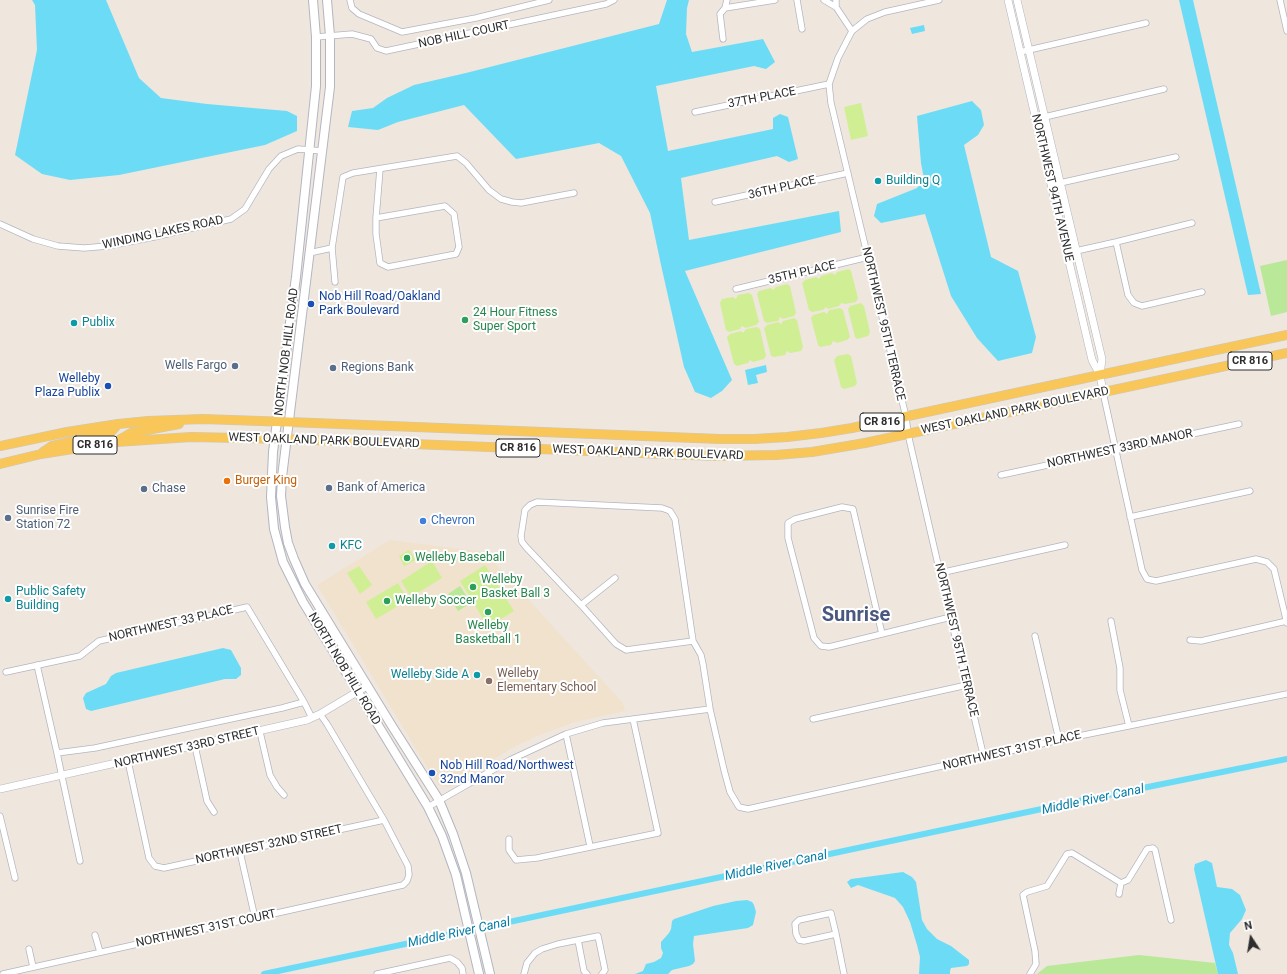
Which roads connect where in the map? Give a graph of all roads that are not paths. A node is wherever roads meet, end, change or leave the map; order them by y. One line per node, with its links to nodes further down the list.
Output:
1 (313, 0): 22 (main road, NORTH NOB HILL ROAD)
2 (327, 0): 21 (main road, NORTH NOB HILL ROAD)
3 (350, 0): 4 (street, NOB HILL COURT)
4 (549, 0)
5 (614, 0): 21 (street, NOB HILL COURT)
6 (727, 0): 16 (street)
7 (775, 0): 16 (street)
8 (797, 0): 18 (street)
9 (824, 0): 15 (street)
10 (836, 0): 15 (street)
11 (939, 0): 19 (street, NORTHWEST 95TH TERRACE)
12 (1008, 0): 25 (street, NORTHWEST 94TH AVENUE)
13 (1016, 0): 24 (street, NORTHWEST 94TH AVENUE)
14 (1280, 0): 20 (street)
15 (836, 7): 19 (street)
16 (725, 8): 23 (street)
17 (1146, 23): 24 (street)
18 (802, 29)
19 (852, 31): 26 (street, NORTHWEST 95TH TERRACE)
20 (1287, 31)
21 (330, 36): 22 (street, NOB HILL COURT); 32 (main road, NORTH NOB HILL ROAD)
22 (316, 37): 31 (main road, NORTH NOB HILL ROAD)
23 (723, 39)
24 (1028, 50): 25 (street); 29 (street, NORTHWEST 94TH AVENUE)
25 (1020, 52): 30 (street, NORTHWEST 94TH AVENUE)
26 (829, 84): 28 (street, 37TH PLACE); 35 (street, NORTHWEST 95TH TERRACE)
27 (1164, 89): 29 (street)
28 (695, 112)
29 (1044, 117): 30 (street); 36 (street, NORTHWEST 94TH AVENUE)
30 (1036, 119): 37 (street, NORTHWEST 94TH AVENUE)
31 (309, 149): 32 (street, WINDING LAKES ROAD); 42 (street, WINDING LAKES ROAD); 58 (main road, NORTH NOB HILL ROAD)
32 (322, 151): 46 (main road, NORTH NOB HILL ROAD)
33 (1176, 157): 36 (street)
34 (380, 169): 38 (street); 40 (street); 44 (street)
35 (848, 173): 39 (street, 36TH PLACE); 48 (street, NORTHWEST 95TH TERRACE)
36 (1060, 183): 37 (street); 45 (street, NORTHWEST 94TH AVENUE)
37 (1051, 185): 47 (street, NORTHWEST 94TH AVENUE)
38 (574, 193)
39 (715, 202)
40 (376, 218): 40 (street)
41 (1192, 223): 43 (street)
42 (0, 224)
43 (1116, 242): 45 (street); 51 (street)
44 (332, 248): 46 (street); 49 (street)
45 (1076, 251): 47 (street); 54 (street, NORTHWEST 94TH AVENUE)
46 (310, 253): 59 (main road, NORTH NOB HILL ROAD)
47 (1067, 253): 54 (street, NORTHWEST 94TH AVENUE)
48 (868, 257): 50 (street, 35TH PLACE); 56 (street, NORTHWEST 95TH TERRACE)
49 (335, 282)
50 (736, 289)
51 (1202, 292)
52 (1287, 335): 54 (main road, WEST OAKLAND PARK BOULEVARD / CR 816)
53 (1287, 353): 55 (main road, WEST OAKLAND PARK BOULEVARD / CR 816)
54 (1100, 375): 55 (street, NORTHWEST 94TH AVENUE); 56 (main road, WEST OAKLAND PARK BOULEVARD / CR 816)
55 (1103, 392): 62 (main road, WEST OAKLAND PARK BOULEVARD / CR 816); 67 (street, NORTHWEST 94TH AVENUE)
56 (906, 416): 59 (main road, WEST OAKLAND PARK BOULEVARD / CR 816); 62 (street, NORTHWEST 95TH TERRACE)
57 (185, 420): 58 (main road, WEST OAKLAND PARK BOULEVARD / CR 816); 60 (main road, WEST OAKLAND PARK BOULEVARD / CR 816); 65 (main road)
58 (278, 421): 59 (main road, WEST OAKLAND PARK BOULEVARD / CR 816); 63 (main road, NORTH NOB HILL ROAD)
59 (289, 422): 64 (main road, NORTH NOB HILL ROAD)
60 (118, 424): 66 (main road, WEST OAKLAND PARK BOULEVARD / CR 816); 68 (main road)
61 (1239, 424): 67 (street, NORTHWEST 33RD MANOR)
62 (908, 434): 64 (main road, WEST OAKLAND PARK BOULEVARD / CR 816); 74 (street, NORTHWEST 95TH TERRACE)
63 (275, 438): 64 (main road, WEST OAKLAND PARK BOULEVARD / CR 816); 65 (main road, WEST OAKLAND PARK BOULEVARD / CR 816); 88 (main road, NORTH NOB HILL ROAD)
64 (287, 439): 87 (main road, NORTH NOB HILL ROAD)
65 (116, 442): 68 (main road, WEST OAKLAND PARK BOULEVARD / CR 816)
66 (0, 446)
67 (1115, 450): 70 (street, NORTHWEST 33RD MANOR); 72 (street, NORTHWEST 94TH AVENUE)
68 (41, 454): 69 (main road, WEST OAKLAND PARK BOULEVARD / CR 816)
69 (0, 464)
70 (1001, 475)
71 (1250, 491): 72 (street)
72 (1130, 517): 79 (street, NORTHWEST 94TH AVENUE)
73 (1065, 545): 74 (street)
74 (940, 573): 77 (street, NORTHWEST 95TH TERRACE)
75 (615, 578): 76 (street)
76 (582, 605): 83 (street); 83 (street)
77 (951, 617): 80 (street); 86 (street, NORTHWEST 95TH TERRACE)
78 (1111, 622): 96 (street)
79 (1287, 622): 82 (street)
80 (882, 634): 80 (street)
81 (1035, 636): 99 (street)
82 (1190, 640)
83 (693, 641): 91 (street)
84 (37, 665): 85 (street, NORTHWEST 33 PLACE); 90 (street, NORTHWEST 33 PLACE); 101 (street)
85 (6, 672)
86 (967, 685): 95 (street); 102 (street, NORTHWEST 95TH TERRACE)
87 (367, 686): 88 (street, NORTHWEST 33RD STREET); 107 (main road, NORTH NOB HILL ROAD)
88 (357, 691): 92 (street, NORTHWEST 33RD STREET); 108 (main road, NORTH NOB HILL ROAD)
89 (1287, 694): 96 (street, NORTHWEST 31ST PLACE)
90 (304, 702): 93 (street); 101 (street, NORTHWEST 33RD STREET)
91 (710, 709): 94 (street); 102 (street, NORTHWEST 31ST PLACE)
92 (320, 714): 93 (street, NORTHWEST 33RD STREET); 111 (street)
93 (312, 718): 97 (street, NORTHWEST 33RD STREET)
94 (633, 719): 98 (street); 113 (street)
95 (813, 719)
96 (1129, 726): 99 (street, NORTHWEST 31ST PLACE)
97 (260, 732): 100 (street, NORTHWEST 33RD STREET); 106 (street)
98 (566, 734): 107 (street); 113 (street)
99 (1059, 740): 102 (street, NORTHWEST 31ST PLACE)
100 (195, 746): 103 (street, NORTHWEST 33RD STREET); 109 (street)
101 (57, 753): 104 (street)
102 (984, 758)
103 (128, 761): 104 (street, NORTHWEST 33RD STREET); 114 (street, NORTHWEST 32ND STREET)
104 (62, 776): 105 (street, NORTHWEST 33RD STREET); 115 (street)
105 (0, 789)
106 (284, 795)
107 (439, 800): 108 (street); 131 (main road, NORTH NOB HILL ROAD)
108 (428, 807): 130 (main road, NORTH NOB HILL ROAD)
109 (214, 812)
110 (0, 816): 116 (street)
111 (384, 820): 114 (street, NORTHWEST 32ND STREET); 119 (street, NORTHWEST 31ST COURT)
112 (509, 839): 113 (street)
113 (590, 846)
114 (240, 852): 119 (street)
115 (80, 861)
116 (15, 878)
117 (1121, 883): 118 (street); 120 (street); 136 (street)
118 (1119, 894)
119 (255, 918): 125 (street, NORTHWEST 31ST COURT)
120 (1171, 920)
121 (836, 934): 121 (street); 135 (street)
122 (95, 935): 125 (street)
123 (578, 940): 132 (street); 133 (street); 134 (street)
124 (29, 949): 126 (street)
125 (100, 952): 126 (street, NORTHWEST 31ST COURT)
126 (33, 967): 127 (street, NORTHWEST 31ST COURT)
127 (3, 974)
128 (377, 974): 129 (street)
129 (463, 974)
130 (479, 974)
131 (490, 974)
132 (524, 974)
133 (587, 974)
134 (602, 974)
135 (844, 974)
136 (1030, 974)

